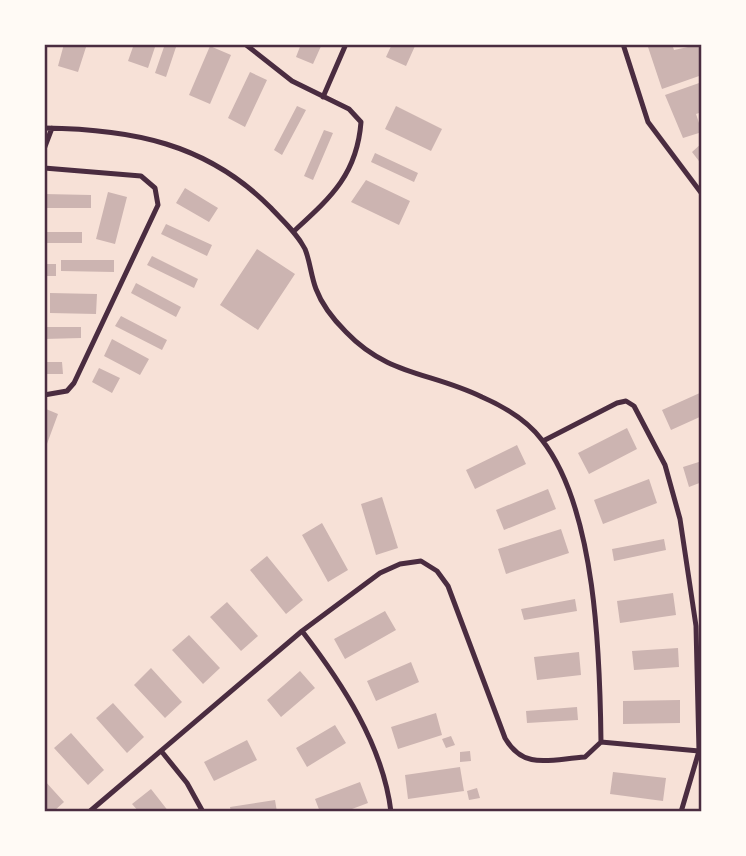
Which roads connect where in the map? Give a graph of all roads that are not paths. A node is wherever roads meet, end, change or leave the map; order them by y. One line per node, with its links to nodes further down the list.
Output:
1 (245, 44): 4 (lane)
2 (346, 44): 4 (lane)
3 (624, 44): 9 (lane)
4 (323, 97): 10 (lane)
5 (44, 128): 6 (lane)
6 (52, 128): 7 (lane); 10 (lane)
7 (44, 149)
8 (44, 167): 11 (lane)
9 (702, 194)
10 (294, 231): 12 (lane)
11 (44, 395)
12 (544, 441): 14 (lane); 15 (lane)
13 (302, 631): 14 (lane); 16 (lane); 19 (lane)
14 (601, 742): 15 (lane)
15 (699, 751): 20 (lane)
16 (162, 752): 17 (lane); 18 (lane)
17 (89, 812)
18 (202, 812)
19 (391, 812)
20 (681, 812)

